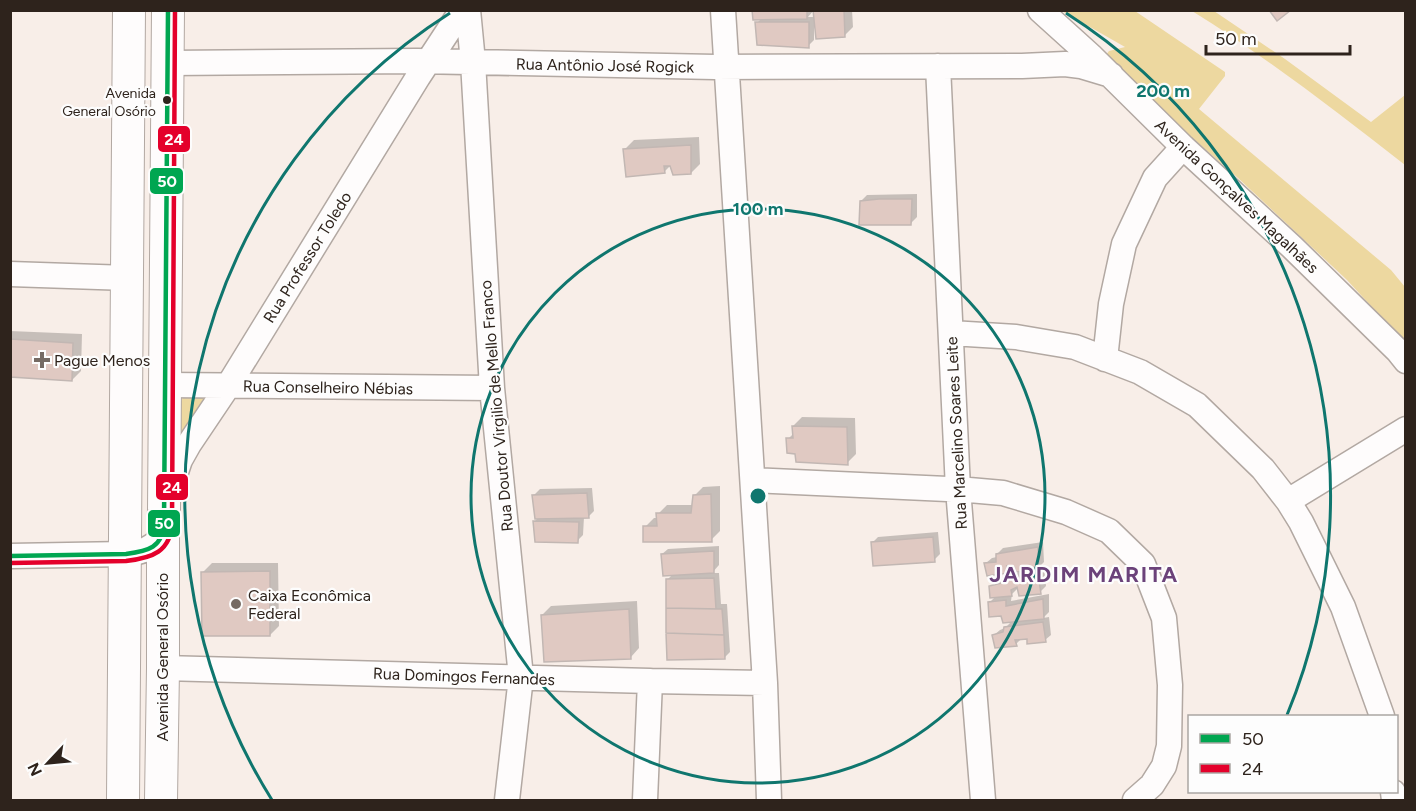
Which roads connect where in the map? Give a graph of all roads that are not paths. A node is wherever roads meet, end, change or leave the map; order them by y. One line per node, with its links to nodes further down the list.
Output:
1 (129, 10): 17 (main road)
2 (168, 10): 10 (main road, Avenida General Osório)
3 (462, 10): 8 (street, Rua Professor Toledo)
4 (468, 10): 9 (street, Rua Doutor Virgilio de Mello Franco)
5 (723, 10): 13 (street)
6 (1040, 10): 7 (street, Avenida Gonçalves Magalhães)
7 (1072, 39): 11 (street); 14 (street, Avenida Gonçalves Magalhães)
8 (428, 61): 9 (street, Rua Antônio José Rogick); 10 (street, Rua Antônio José Rogick); 22 (street, Rua Professor Toledo)
9 (472, 62): 13 (street, Rua Antônio José Rogick); 23 (street, Rua Doutor Virgilio de Mello Franco)
10 (169, 63): 21 (main road, Avenida General Osório)
11 (1040, 65): 12 (street, Rua Antônio José Rogick); 14 (street, Rua Antônio José Rogick)
12 (938, 66): 13 (street, Rua Antônio José Rogick); 18 (street, Rua Marcelino Soares Leite)
13 (727, 67): 25 (street)
14 (1111, 75): 15 (street, Avenida Gonçalves Magalhães)
15 (1183, 147): 19 (street); 20 (street, Avenida Gonçalves Magalhães)
16 (10, 274): 17 (street)
17 (128, 278): 29 (main road)
18 (951, 333): 19 (street); 26 (street, Rua Marcelino Soares Leite)
19 (1105, 359): 27 (street)
20 (1406, 361)
21 (165, 385): 22 (street, Rua Conselheiro Nébias); 28 (main road, Avenida General Osório)
22 (228, 386): 23 (street, Rua Conselheiro Nébias); 28 (street, Rua Professor Toledo)
23 (492, 388): 32 (street, Rua Doutor Virgilio de Mello Franco)
24 (1406, 429): 27 (street)
25 (753, 480): 26 (street); 34 (street)
26 (958, 489): 41 (street, Rua Marcelino Soares Leite); 42 (street)
27 (1288, 501): 35 (street)
28 (163, 523): 29 (street); 31 (main road, Avenida General Osório)
29 (126, 554): 30 (street); 36 (main road)
30 (10, 556)
31 (163, 668): 32 (street, Rua Domingos Fernandes); 37 (main road, Avenida General Osório)
32 (521, 677): 33 (street, Rua Domingos Fernandes); 38 (street, Rua Doutor Virgilio de Mello Franco)
33 (650, 681): 34 (street, Rua Domingos Fernandes); 39 (street)
34 (765, 683): 40 (street)
35 (1382, 715)
36 (123, 801)
37 (161, 801)
38 (507, 801)
39 (645, 801)
40 (768, 801)
41 (983, 801)
42 (1135, 801)

